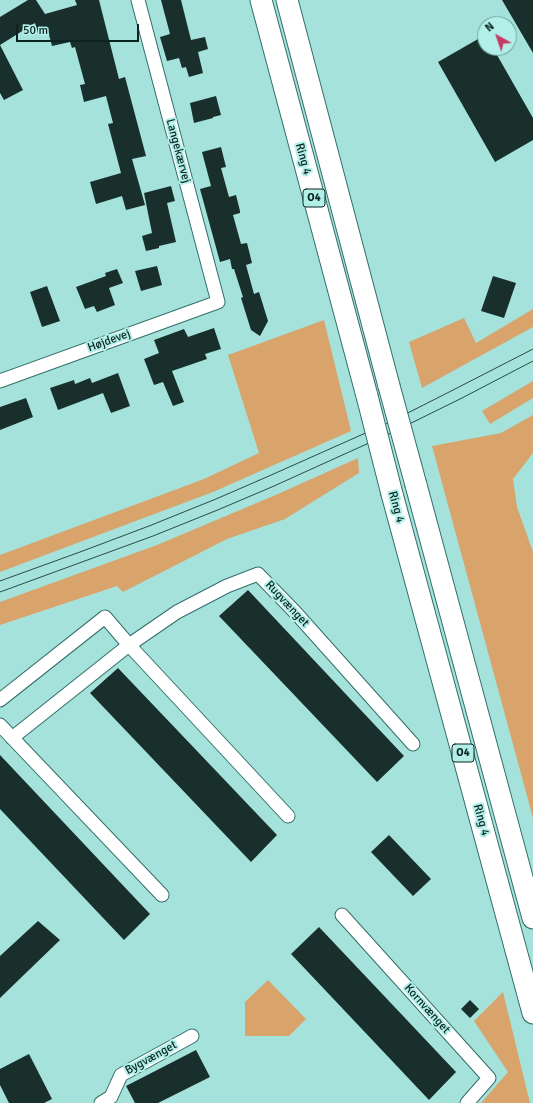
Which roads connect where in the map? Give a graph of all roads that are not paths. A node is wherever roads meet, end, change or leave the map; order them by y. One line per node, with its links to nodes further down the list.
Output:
1 (138, 0): 4 (street, Langekærvej)
2 (261, 0): 15 (main road, Ring 4 / O4, bridge)
3 (287, 0): 14 (main road, Ring 4 / O4, bridge)
4 (218, 302): 5 (street, Højdevej)
5 (0, 381)
6 (129, 645): 7 (street); 9 (street, Rugvænget); 10 (street, Rugvænget); 11 (street)
7 (0, 700)
8 (0, 725): 9 (street)
9 (12, 738): 12 (street)
10 (413, 744)
11 (288, 816)
12 (162, 895)
13 (342, 915): 18 (street, Kornvænget)
14 (533, 918)
15 (533, 1013)
16 (192, 1036): 17 (street, Bygvænget)
17 (101, 1103)
18 (467, 1103)

